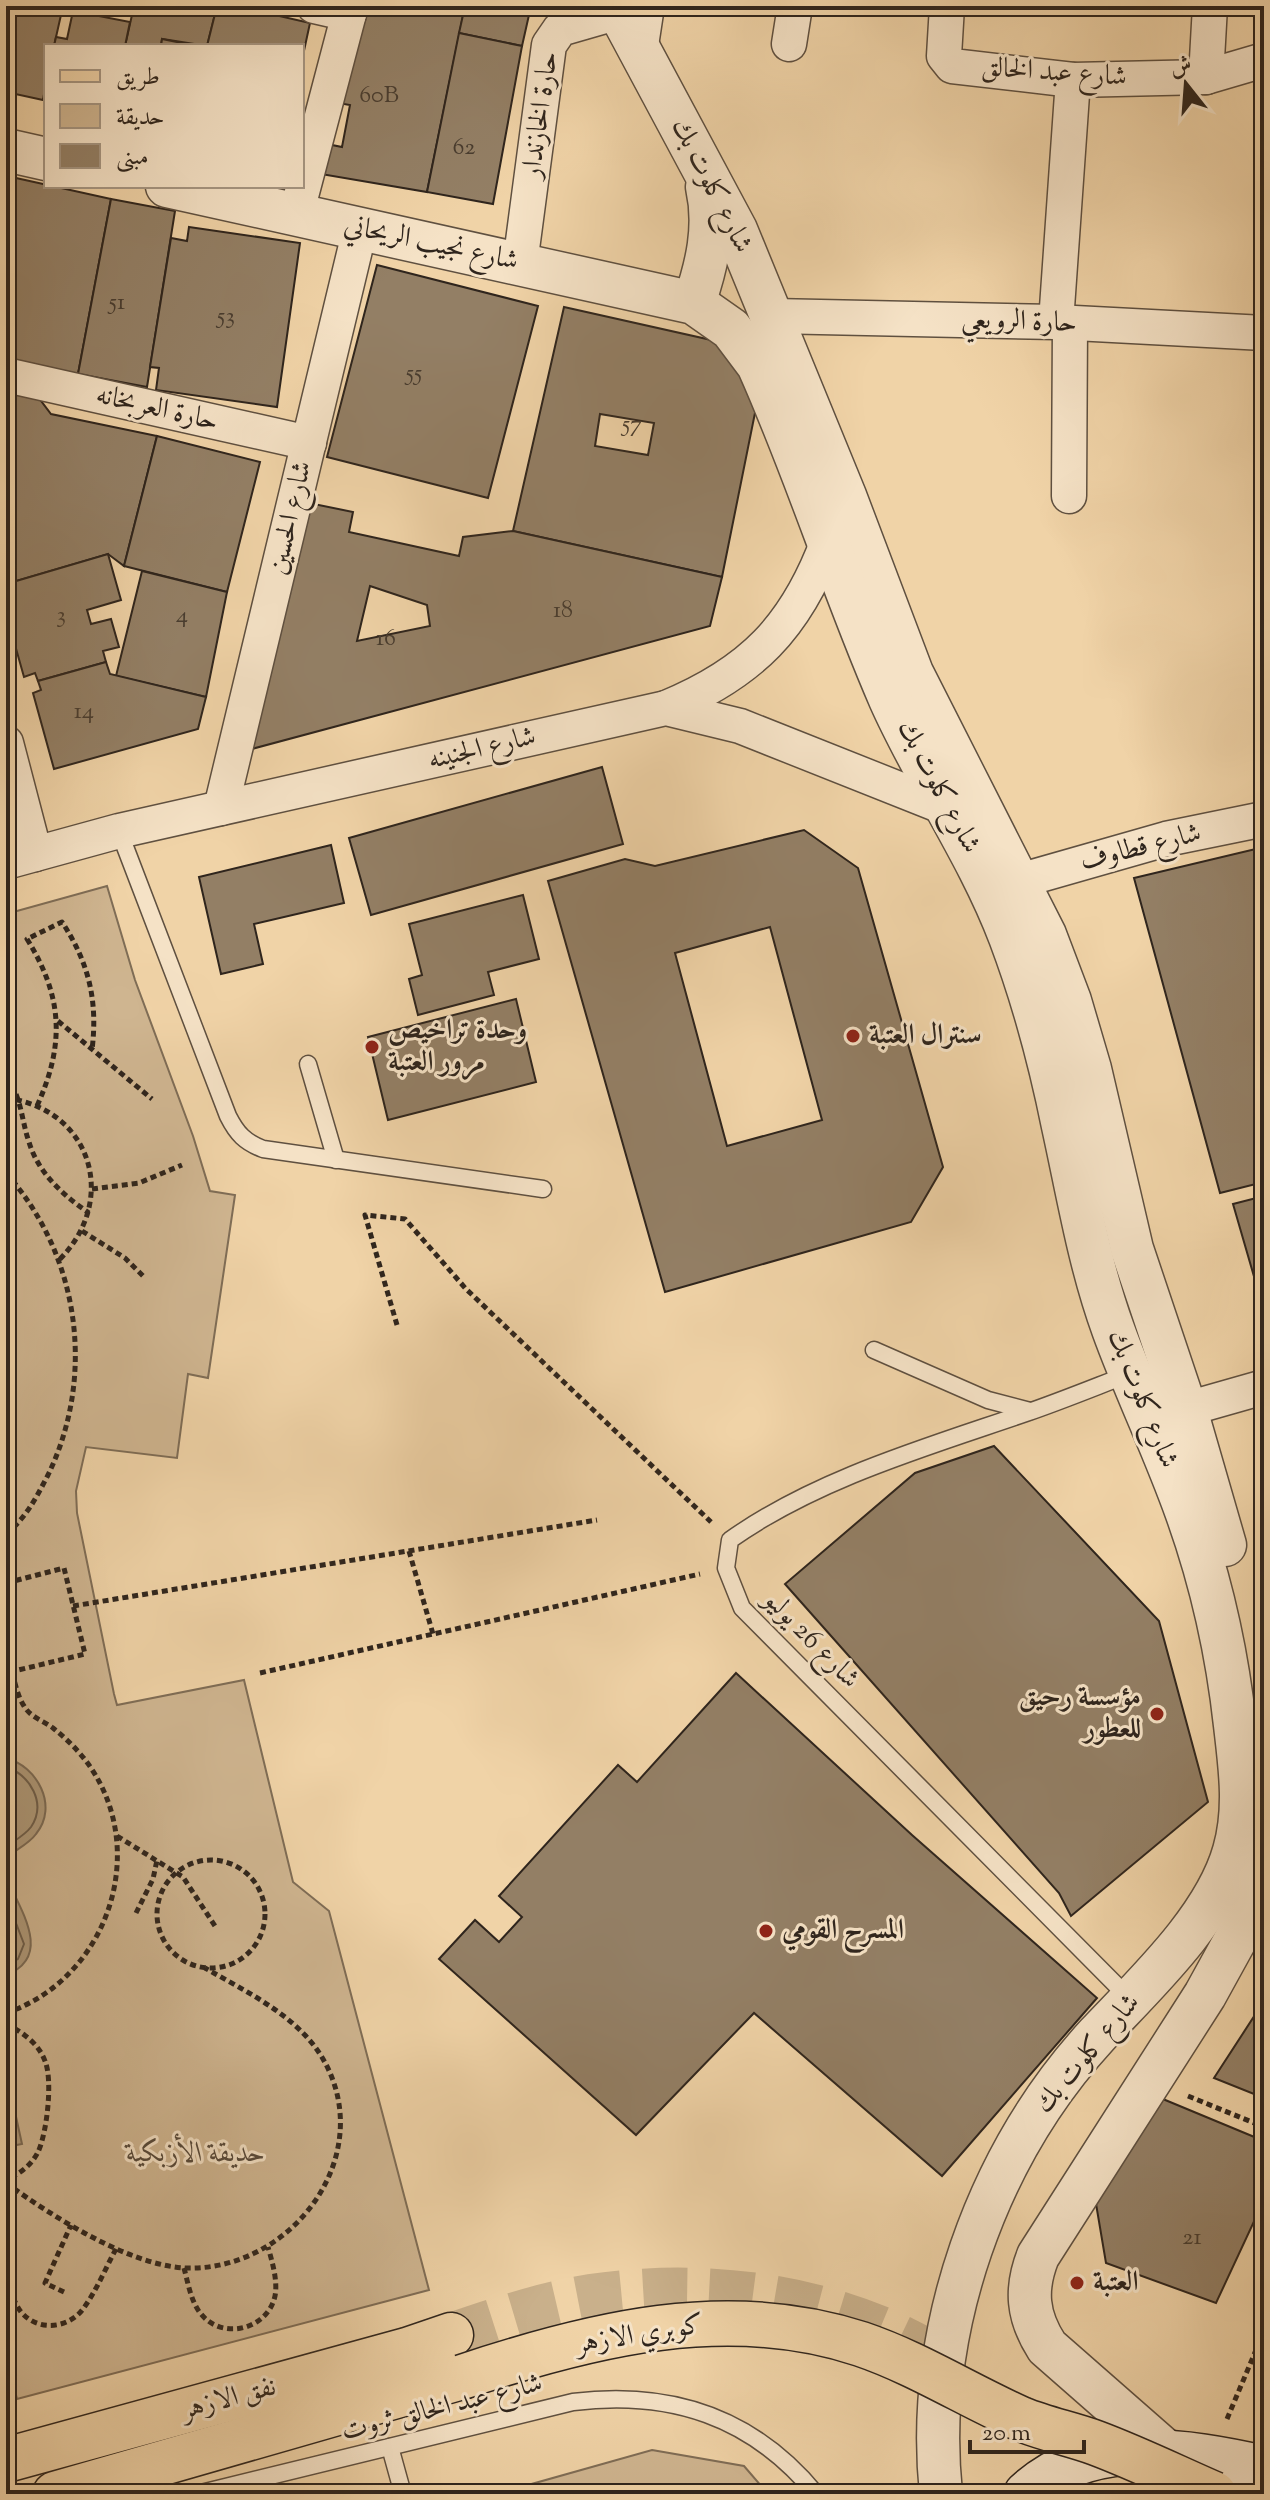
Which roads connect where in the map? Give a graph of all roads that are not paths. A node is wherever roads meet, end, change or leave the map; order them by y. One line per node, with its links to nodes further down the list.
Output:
1 (314, 6): 6 (street)
2 (795, 6): 7 (street)
3 (947, 6): 10 (street, شارع عبد الخالق)
4 (1210, 6): 9 (street)
5 (627, 8): 13 (street, شارع كلوت بك); 19 (street, حارة الخازندار)
6 (350, 10): 14 (street)
7 (789, 44)
8 (1264, 60): 9 (street, شارع عبد الخالق)
9 (1206, 77): 10 (street, شارع عبد الخالق)
10 (1073, 80): 22 (street)
11 (6, 150): 12 (street)
12 (44, 159)
13 (704, 170): 20 (street); 21 (street, شارع كلوت بك)
14 (304, 185)
15 (176, 188): 17 (street, شارع نجيب الريحاني)
16 (303, 188): 17 (street)
17 (296, 215): 18 (street, شارع نجيب الريحاني)
18 (360, 229): 19 (street, شارع نجيب الريحاني); 25 (street, شارع الحسين)
19 (520, 264): 20 (street, شارع نجيب الريحاني)
20 (694, 303): 27 (street, شارع كلوت بك)
21 (773, 316): 22 (street, حارة الرويعي); 30 (street, شارع كلوت بك)
22 (1063, 323): 23 (street, حارة الرويعي); 26 (street)
23 (1264, 333)
24 (6, 375): 25 (street, حارة العربخانه)
25 (309, 443): 31 (street, شارع الحسين)
26 (1069, 496)
27 (828, 541): 28 (street); 30 (street, شارع كلوت بك)
28 (666, 708): 30 (street, شارع الجنينه); 31 (street, شارع الجنينه)
29 (6, 743): 34 (street)
30 (962, 801): 35 (street, شارع كلوت بك); 40 (street, شارع كلوت بك)
31 (221, 808): 33 (street, شارع الجنينه)
32 (1264, 819): 35 (street, شارع قطاوف)
33 (119, 831): 34 (street, شارع الجنينه); 37 (lane)
34 (20, 858)
35 (1019, 881): 43 (street, شارع كلوت بك)
36 (308, 1064): 37 (lane)
37 (336, 1160): 38 (lane)
38 (543, 1189)
39 (874, 1350): 42 (lane)
40 (1131, 1374): 42 (lane); 43 (street, شارع كلوت بك)
41 (1264, 1387): 43 (street)
42 (1031, 1411): 46 (lane, شارع 26 يوليو)
43 (1168, 1415): 44 (street, شارع كلوت بك); 46 (street, شارع كلوت بك)
44 (1264, 1726)
45 (1263, 1875): 51 (street, شارع كلوت بك)
46 (1132, 2000): 56 (street, شارع كلوت بك)
47 (451, 2335): 49 (main road, نفق الازهر)
48 (390, 2447): 53 (lane, شارع عبد الخالق ثروت); 54 (lane); 55 (lane, شارع عبد الخالق ثروت)
49 (6, 2460)
50 (1264, 2468): 51 (main road)
51 (1198, 2469): 52 (main road, كوبري الازهر, bridge); 57 (main road)
52 (55, 2494)
53 (197, 2494)
54 (403, 2494)
55 (816, 2494)
56 (941, 2494)
57 (1026, 2494)

